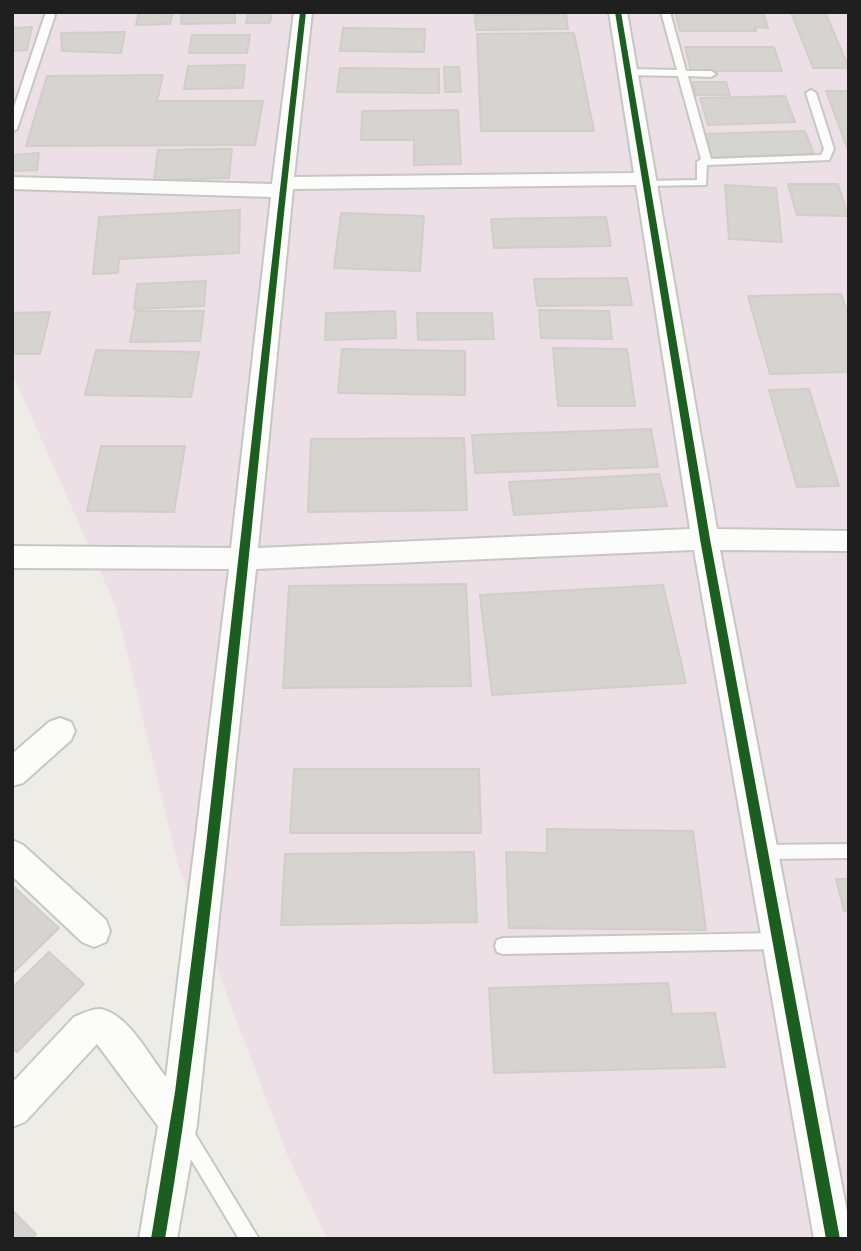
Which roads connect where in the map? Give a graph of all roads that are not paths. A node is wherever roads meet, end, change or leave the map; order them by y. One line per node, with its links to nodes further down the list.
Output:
1 (303, 12): 13 (street)
2 (618, 12): 5 (street)
3 (665, 12): 7 (lane)
4 (50, 15): 9 (lane)
5 (628, 72): 7 (lane); 11 (street)
6 (711, 74): 7 (lane)
7 (683, 75): 10 (lane)
8 (811, 93): 10 (lane)
9 (12, 129)
10 (707, 161): 11 (lane)
11 (646, 181): 13 (street); 14 (street)
12 (12, 183): 13 (street)
13 (282, 187): 17 (street)
14 (705, 539): 15 (street); 17 (street); 21 (street)
15 (849, 541)
16 (12, 557): 17 (street)
17 (246, 559): 27 (street)
18 (60, 731): 19 (street)
19 (12, 773)
20 (849, 851): 21 (lane)
21 (762, 852): 24 (street)
22 (12, 855): 23 (street)
23 (94, 932)
24 (778, 941): 25 (lane); 30 (street)
25 (503, 946)
26 (12, 1109): 27 (street)
27 (179, 1124): 28 (street); 29 (lane)
28 (158, 1239)
29 (250, 1239)
30 (833, 1239)

